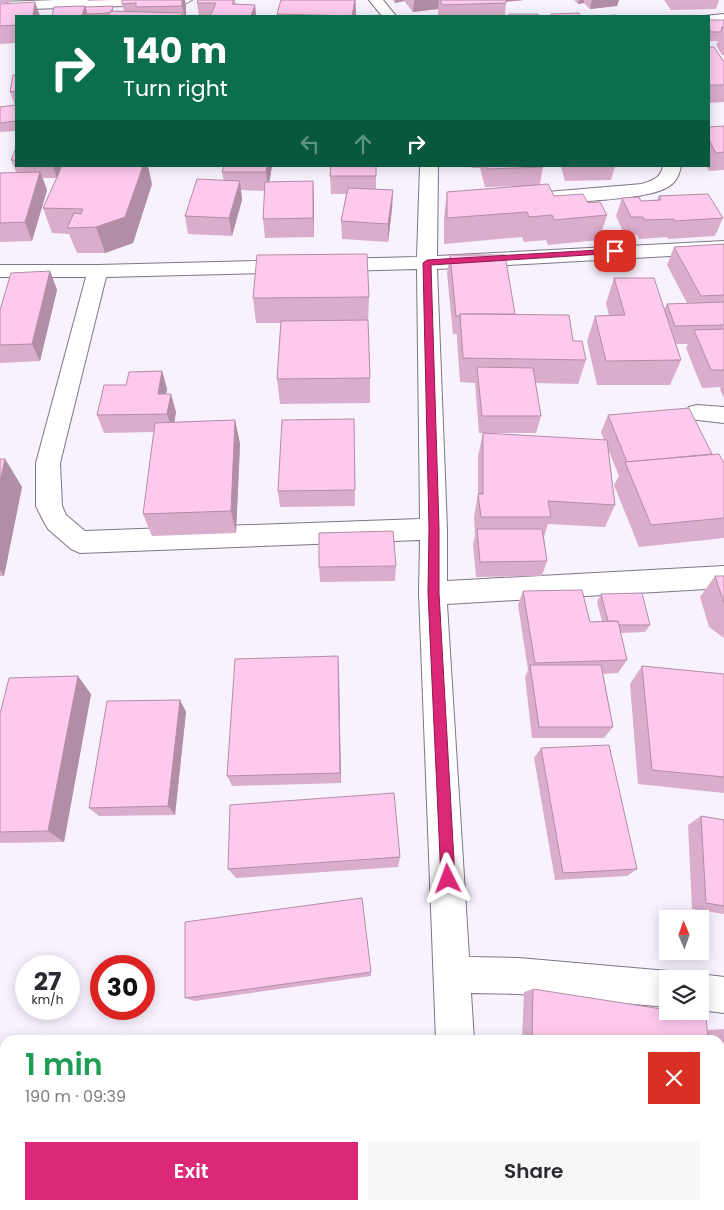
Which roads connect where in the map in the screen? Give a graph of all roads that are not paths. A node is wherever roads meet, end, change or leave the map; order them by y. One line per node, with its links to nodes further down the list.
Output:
1 (185, 0): 3 (street)
2 (376, 0): 4 (street)
3 (0, 6)
4 (388, 15)
5 (724, 18): 6 (street)
6 (710, 19)
7 (429, 167): 11 (street)
8 (672, 167): 9 (street)
9 (525, 200)
10 (724, 246): 11 (street)
11 (427, 263): 13 (street); 16 (street)
12 (0, 271): 13 (street)
13 (98, 271): 16 (street)
14 (698, 413): 15 (street)
15 (724, 415)
16 (434, 528): 18 (street)
17 (724, 577): 18 (street)
18 (434, 593): 19 (street)
19 (452, 975): 20 (street); 23 (street)
20 (659, 988)
21 (709, 993): 22 (street)
22 (724, 995)
23 (455, 1035)

